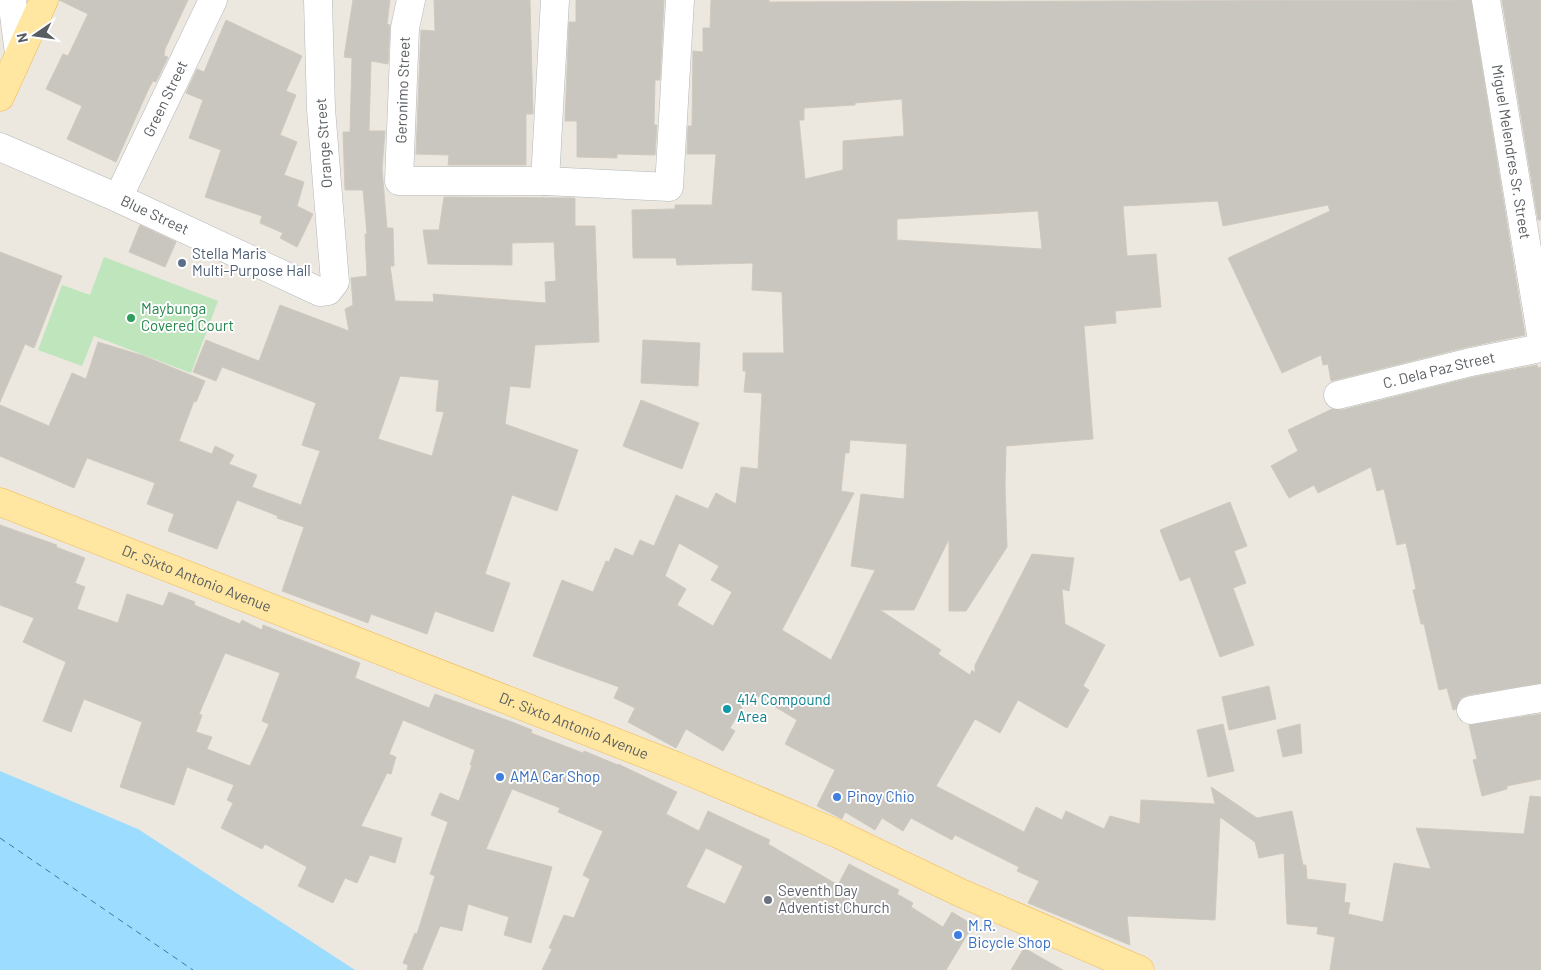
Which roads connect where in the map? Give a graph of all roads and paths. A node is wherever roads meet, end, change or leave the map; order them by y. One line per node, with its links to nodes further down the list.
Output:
1 (12, 0): 9 (street)
2 (44, 0): 9 (main road)
3 (213, 0): 13 (street, Green Street)
4 (318, 0): 14 (street, Orange Street)
5 (411, 0): 12 (street, Geronimo Street)
6 (555, 0): 12 (street)
7 (680, 0): 12 (street)
8 (1486, 0): 15 (street, Miguel Melendres Sr. Street)
9 (19, 53): 10 (main road)
10 (0, 97)
11 (0, 146): 13 (street, Blue Street)
12 (545, 181)
13 (118, 198): 14 (street, Blue Street)
14 (334, 286)
15 (1541, 334)
16 (1541, 348): 17 (street, C. Dela Paz Street)
17 (1338, 395)
18 (0, 502): 21 (main road, Dr. Sixto Antonio Avenue)
19 (1541, 698): 20 (street)
20 (1471, 710)
21 (1140, 970)

